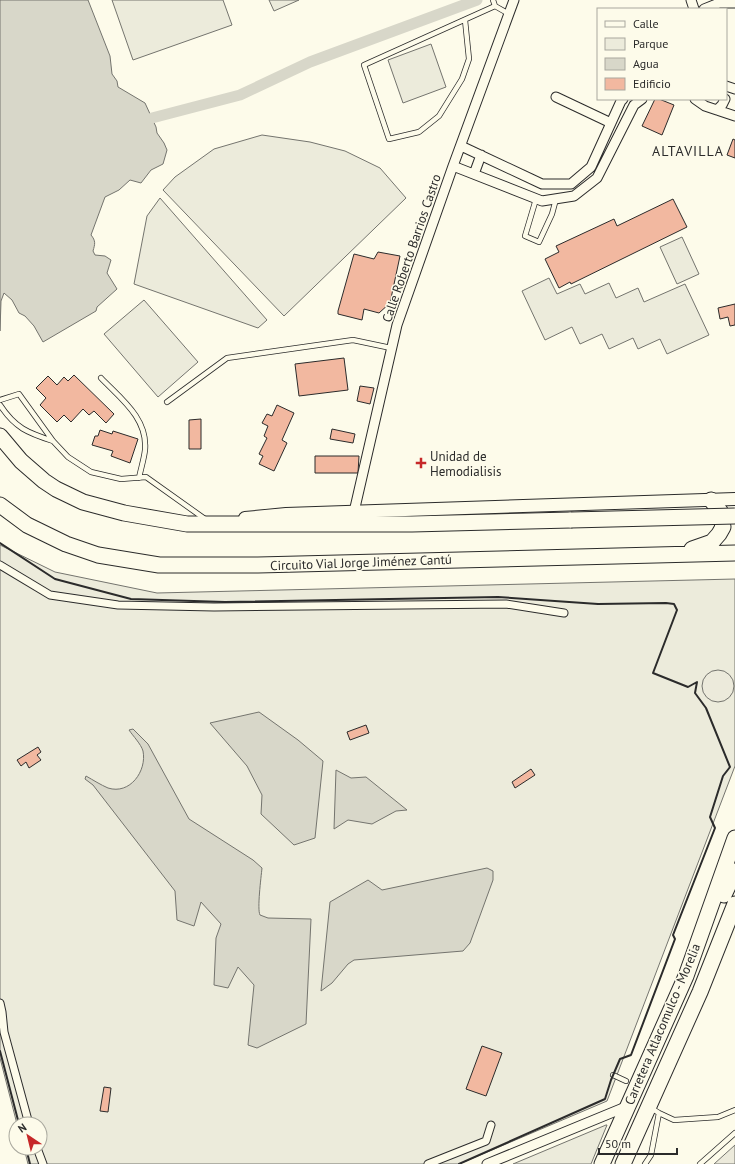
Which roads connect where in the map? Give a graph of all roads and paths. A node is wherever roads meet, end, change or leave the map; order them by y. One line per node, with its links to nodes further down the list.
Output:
1 (493, 0): 4 (lane)
2 (514, 0): 6 (street, Calle Roberto Barrios Castro)
3 (735, 2): 5 (street)
4 (496, 6): 6 (lane); 7 (lane)
5 (706, 8)
6 (509, 14): 16 (street, Calle Roberto Barrios Castro)
7 (465, 20): 7 (lane)
8 (556, 97): 15 (street)
9 (622, 100): 15 (street)
10 (641, 100): 21 (street)
11 (724, 100): 13 (street)
12 (705, 103): 13 (street)
13 (717, 110): 14 (street)
14 (735, 116)
15 (610, 123): 17 (street)
16 (461, 146): 17 (street); 18 (street, Calle Roberto Barrios Castro)
17 (481, 155): 19 (street)
18 (453, 166): 19 (street); 22 (street, Calle Roberto Barrios Castro)
19 (474, 174): 20 (street)
20 (536, 199): 21 (street); 21 (lane)
21 (556, 199)
22 (392, 348): 25 (lane); 33 (street, Calle Roberto Barrios Castro)
23 (101, 378): 29 (lane)
24 (0, 400): 28 (lane)
25 (167, 402)
26 (0, 406): 28 (lane)
27 (0, 436): 36 (main road)
28 (53, 441): 29 (lane)
29 (139, 478): 35 (lane)
30 (735, 499): 31 (street)
31 (711, 500): 33 (street); 38 (main road)
32 (0, 505): 38 (main road, Circuito Vial Jorge Jiménez Cantú)
33 (354, 512): 35 (street)
34 (735, 516): 36 (main road, bridge)
35 (208, 522): 36 (street)
36 (187, 524)
37 (735, 553): 38 (main road, Circuito Vial Jorge Jiménez Cantú)
38 (678, 554)
39 (0, 565): 40 (street)
40 (564, 613)
41 (735, 838): 44 (main road, Carretera Atlacomulco - Morelia)
42 (735, 871): 44 (main road)
43 (735, 904): 49 (main road, Carretera Atlacomulco - Morelia)
44 (686, 976): 48 (main road, Carretera Atlacomulco - Morelia)
45 (0, 1003): 51 (street)
46 (613, 1075): 47 (lane)
47 (626, 1081)
48 (628, 1106): 55 (street); 56 (main road, Carretera Atlacomulco - Morelia)
49 (654, 1110): 50 (lane); 57 (main road, Carretera Atlacomulco - Morelia); 58 (lane)
50 (735, 1110)
51 (27, 1116)
52 (491, 1125): 54 (street)
53 (735, 1133): 59 (lane)
54 (428, 1164)
55 (487, 1164)
56 (602, 1164)
57 (623, 1164)
58 (645, 1164)
59 (700, 1164)

